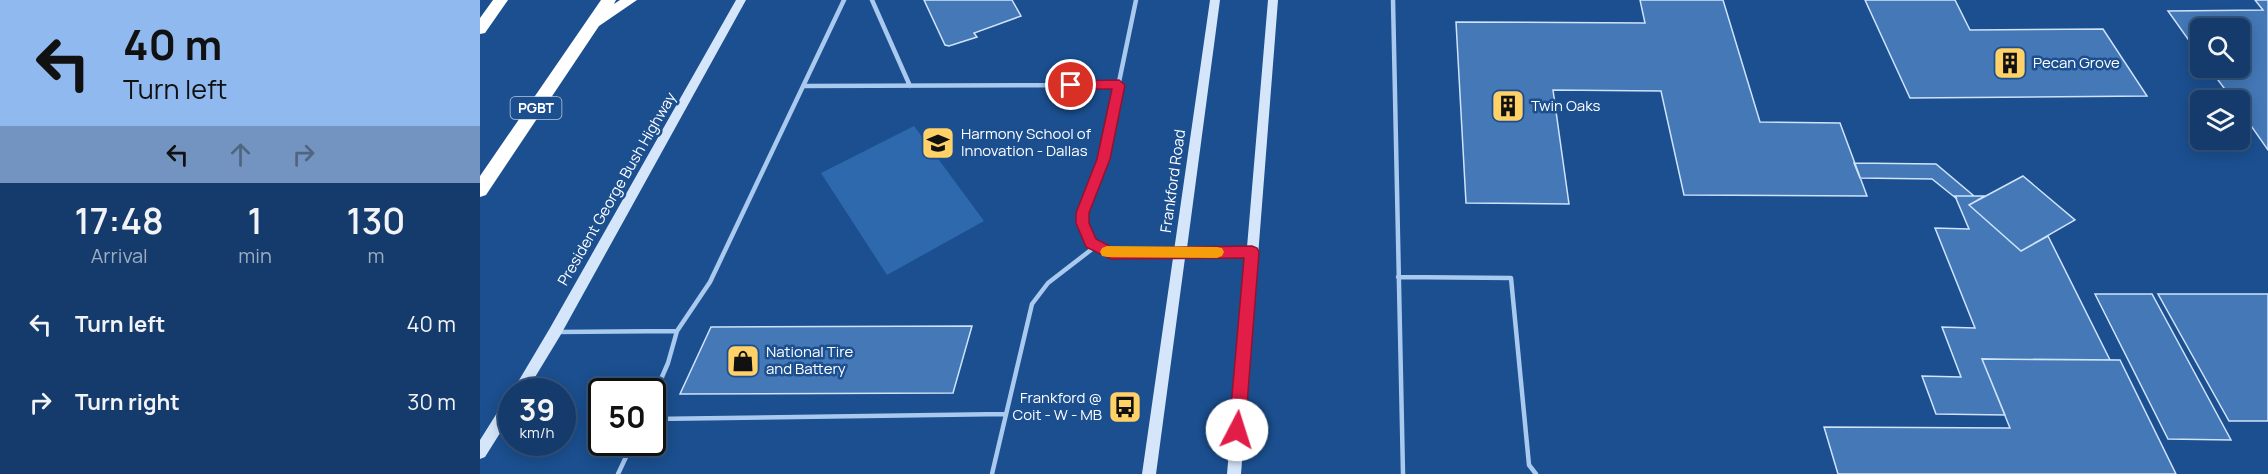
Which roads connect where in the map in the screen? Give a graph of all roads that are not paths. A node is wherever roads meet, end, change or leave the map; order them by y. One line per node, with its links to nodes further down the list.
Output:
1 (501, 0): 12 (highway)
2 (609, 0): 11 (highway, PGBT)
3 (630, 0): 11 (highway)
4 (741, 0): 22 (main road, President George Bush Highway)
5 (844, 0): 14 (lane)
6 (872, 0): 15 (lane)
7 (1136, 0): 13 (lane)
8 (1215, 0): 19 (main road, Frankford Road)
9 (1273, 0): 18 (main road)
10 (1393, 0): 20 (lane)
11 (593, 25): 16 (highway, PGBT)
12 (480, 29)
13 (1119, 85): 15 (lane); 17 (lane)
14 (803, 86): 15 (lane); 21 (lane)
15 (910, 86)
16 (480, 190)
17 (1096, 246): 19 (lane); 25 (lane)
18 (1252, 252): 19 (main road); 33 (main road)
19 (1180, 253): 32 (main road, Frankford Road)
20 (1398, 277): 34 (lane); 35 (lane)
21 (677, 331): 22 (lane); 24 (lane)
22 (555, 332): 23 (main road, President George Bush Highway)
23 (527, 378)
24 (662, 378)
25 (1005, 414): 26 (lane); 31 (lane)
26 (666, 419)
27 (498, 423): 28 (main road)
28 (480, 452)
29 (626, 456): 30 (lane)
30 (618, 474)
31 (992, 474)
32 (1149, 474)
33 (1233, 474)
34 (1402, 474)
35 (1536, 474)

